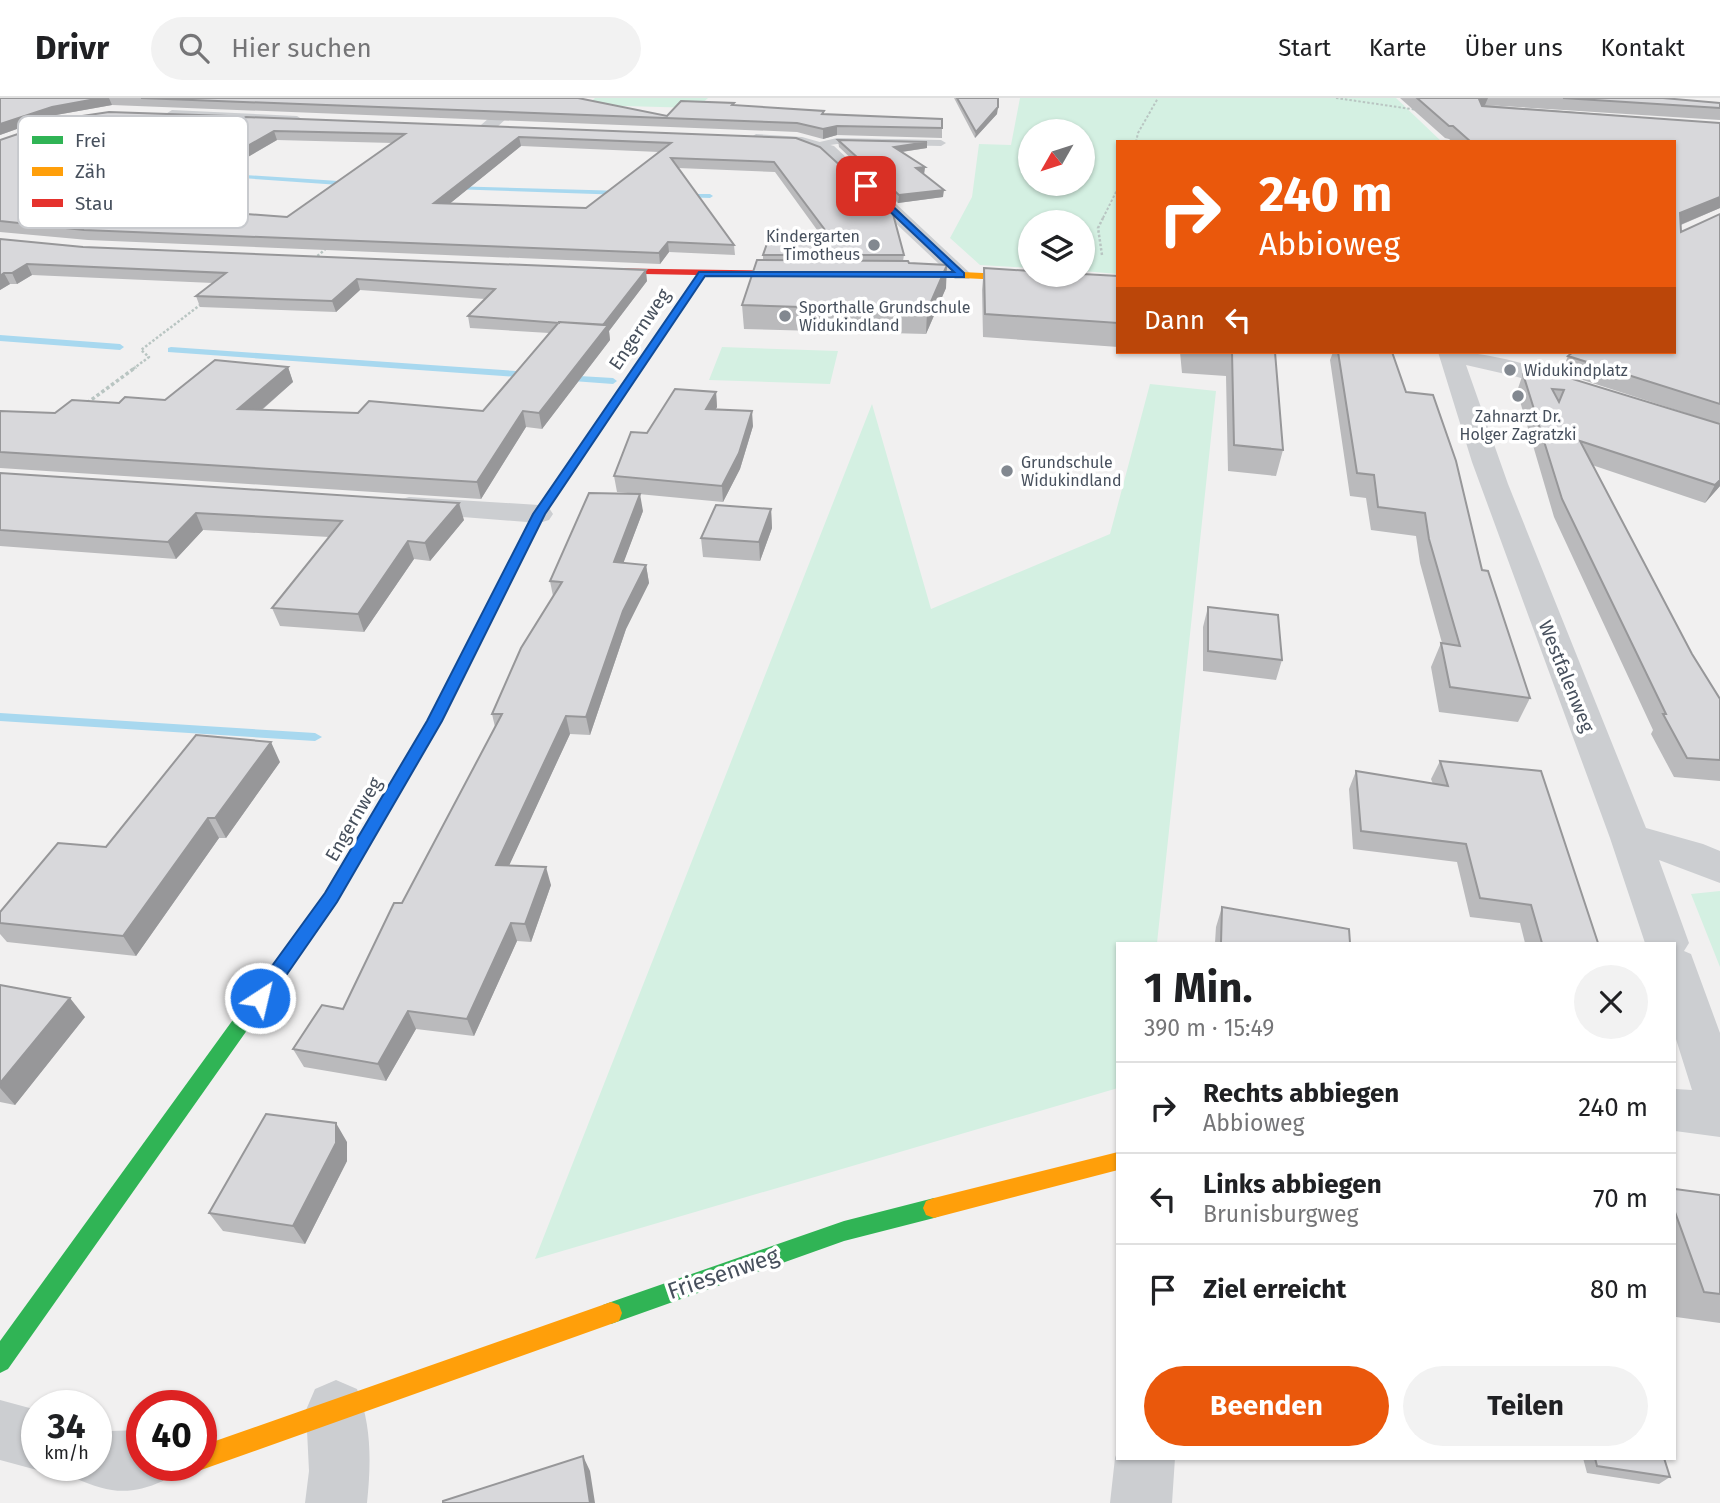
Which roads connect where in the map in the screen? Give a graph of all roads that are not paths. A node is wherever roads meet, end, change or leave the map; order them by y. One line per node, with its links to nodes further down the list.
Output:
1 (522, 98): 6 (street)
2 (153, 115): 3 (street)
3 (177, 116)
4 (250, 119): 5 (street)
5 (312, 121)
6 (514, 129)
7 (743, 138): 9 (street)
8 (942, 143): 9 (lane)
9 (816, 144): 14 (street)
10 (574, 270): 11 (street)
11 (702, 274): 12 (street); 21 (street, Engernweg)
12 (825, 274)
13 (880, 275): 14 (street)
14 (961, 275): 15 (street)
15 (1116, 283)
16 (1450, 354): 18 (street); 22 (street, Westfalenweg)
17 (1537, 354): 18 (street)
18 (1520, 370): 19 (street)
19 (1594, 393)
20 (387, 504): 21 (street)
21 (539, 514): 30 (street, Engernweg)
22 (1633, 839): 23 (street); 24 (street, Westfalenweg)
23 (1720, 868)
24 (1667, 942)
25 (1676, 969): 26 (street)
26 (1720, 1103)
27 (1676, 1110): 28 (street)
28 (1720, 1115)
29 (1116, 1162): 31 (street, Friesenweg)
30 (0, 1361)
31 (335, 1410): 34 (street, Friesenweg); 36 (street)
32 (0, 1430): 33 (street)
33 (21, 1436)
34 (217, 1452)
35 (1145, 1460): 37 (street)
36 (336, 1503)
37 (1141, 1503)

